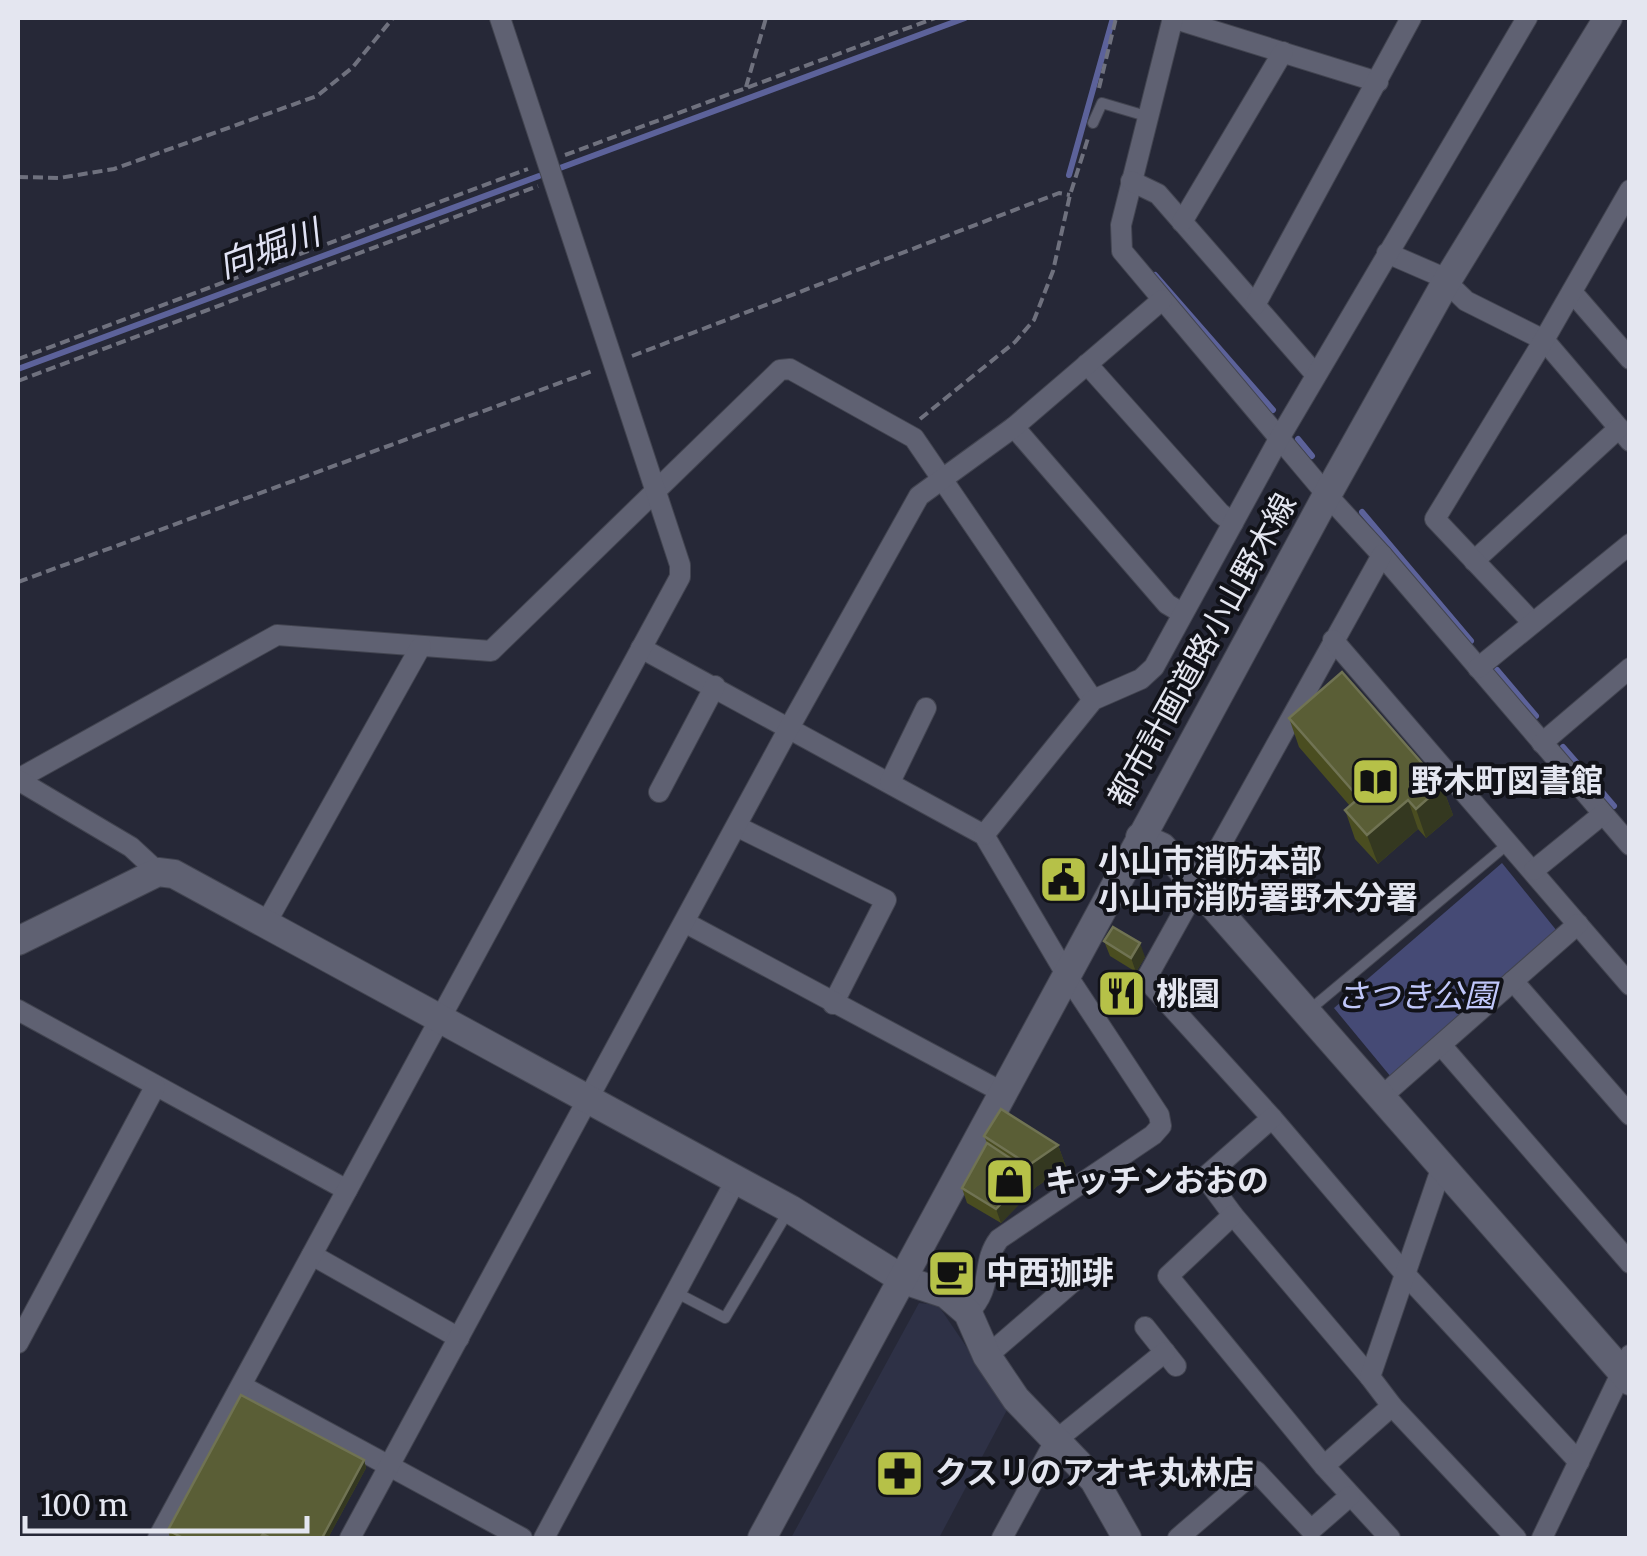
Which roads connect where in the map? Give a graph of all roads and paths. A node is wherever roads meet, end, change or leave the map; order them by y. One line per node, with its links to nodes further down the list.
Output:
1 (393, 18): 17 (path)
2 (500, 18): 16 (street)
3 (766, 18): 12 (path)
4 (935, 18): 12 (path)
5 (1116, 18): 13 (path)
6 (1172, 18): 10 (street); 14 (street)
7 (1411, 18): 11 (street)
8 (1527, 18): 22 (street)
9 (1608, 18): 23 (street, 都市計画道路小山野木線)
10 (1282, 52): 11 (street); 21 (street)
11 (1378, 82): 26 (street)
12 (746, 87): 16 (path)
13 (1102, 103): 14 (lane); 15 (lane)
14 (1146, 116): 18 (street)
15 (1093, 123): 20 (path)
16 (550, 171): 29 (path); 30 (street); 33 (path)
17 (18, 177)
18 (1130, 182): 21 (street); 25 (street)
19 (1630, 190): 24 (street)
20 (1070, 195): 30 (path); 35 (path)
21 (1182, 222): 26 (street)
22 (1388, 253): 23 (street); 32 (street)
23 (1445, 284): 27 (street); 40 (street, 都市計画道路小山野木線)
24 (1572, 292): 27 (street); 28 (street)
25 (1162, 300): 31 (street); 37 (street)
26 (1255, 305): 32 (street)
27 (1544, 340): 36 (street); 44 (street)
28 (1630, 359)
29 (18, 360)
30 (612, 364): 39 (street); 45 (path)
31 (1087, 364): 34 (street); 41 (street)
32 (1316, 376): 37 (street)
33 (18, 380)
34 (1014, 427): 38 (street); 46 (street)
35 (904, 431): 38 (street); 39 (street)
36 (1624, 434): 44 (street)
37 (1280, 436): 40 (street); 41 (street)
38 (940, 479): 54 (street); 56 (street)
39 (654, 492): 49 (street); 50 (street)
40 (1327, 495): 43 (street); 64 (street, 都市計画道路小山野木線)
41 (1233, 523): 46 (street)
42 (1630, 544): 47 (street)
43 (1382, 555): 48 (street); 51 (street)
44 (1474, 561): 47 (street)
45 (18, 582)
46 (1182, 614): 54 (street)
47 (1533, 624): 51 (street)
48 (1333, 640): 65 (street); 68 (street)
49 (421, 646): 58 (street); 69 (street)
50 (642, 648): 53 (street); 79 (street)
51 (1478, 668): 57 (street)
52 (1630, 668): 57 (street)
53 (715, 686): 56 (street); 60 (street)
54 (1092, 700): 63 (street)
55 (926, 708): 59 (street)
56 (790, 728): 59 (street); 62 (street)
57 (1542, 743): 61 (street)
58 (18, 780): 67 (street)
59 (890, 782): 63 (street)
60 (660, 792)
61 (1620, 826): 66 (street)
62 (738, 827): 70 (street); 76 (street)
63 (984, 834): 73 (street)
64 (1140, 838): 68 (street); 73 (street, 都市計画道路小山野木線)
65 (1509, 843): 66 (street); 78 (lane)
66 (1534, 870): 71 (street)
67 (158, 872): 69 (street); 72 (street)
68 (1197, 887): 78 (street); 86 (street)
69 (266, 924): 79 (street)
70 (686, 924): 76 (street); 84 (street)
71 (1578, 924): 74 (street); 75 (street)
72 (18, 941)
73 (1066, 974): 82 (street, 都市計画道路小山野木線); 98 (street)
74 (1513, 981): 80 (street); 85 (street)
75 (1630, 984)
76 (833, 1004): 82 (street)
77 (18, 1010): 81 (street)
78 (1307, 1013): 83 (street)
79 (440, 1020): 84 (street); 89 (street)
80 (1441, 1045): 83 (street); 93 (street)
81 (155, 1088): 89 (street); 101 (street)
82 (1002, 1092): 96 (street, 都市計画道路小山野木線)
83 (1380, 1098): 87 (street)
84 (588, 1100): 88 (street); 100 (street)
85 (1630, 1115)
86 (1272, 1118): 91 (street); 95 (street)
87 (1441, 1169): 95 (street); 103 (street)
88 (736, 1180): 90 (street); 97 (street)
89 (347, 1190): 92 (street)
90 (790, 1209): 96 (street); 97 (lane)
91 (1233, 1215): 104 (street); 109 (street)
92 (312, 1256): 100 (street); 105 (street)
93 (1630, 1264)
94 (1082, 1274): 102 (street)
95 (1405, 1274): 104 (street); 108 (street)
96 (904, 1280): 98 (street); 118 (street, 都市計画道路小山野木線)
97 (677, 1293): 117 (street)
98 (968, 1313): 102 (street)
99 (1145, 1327): 107 (street)
100 (460, 1338): 110 (street)
101 (18, 1343)
102 (987, 1356): 107 (street)
103 (1627, 1369): 108 (street)
104 (1370, 1377): 106 (street)
105 (242, 1386): 110 (street); 114 (street)
106 (1392, 1406): 109 (street); 122 (street)
107 (1055, 1441): 119 (street); 120 (street)
108 (1579, 1462): 123 (street)
109 (1324, 1466): 111 (street)
110 (390, 1467): 115 (street); 116 (street)
111 (1350, 1496): 112 (street); 121 (street)
112 (1315, 1534): 113 (street)
113 (1188, 1535)
114 (158, 1538)
115 (350, 1538)
116 (522, 1538)
117 (544, 1538)
118 (762, 1538)
119 (1002, 1538)
120 (1127, 1538)
121 (1390, 1538)
122 (1516, 1538)
123 (1542, 1538)

